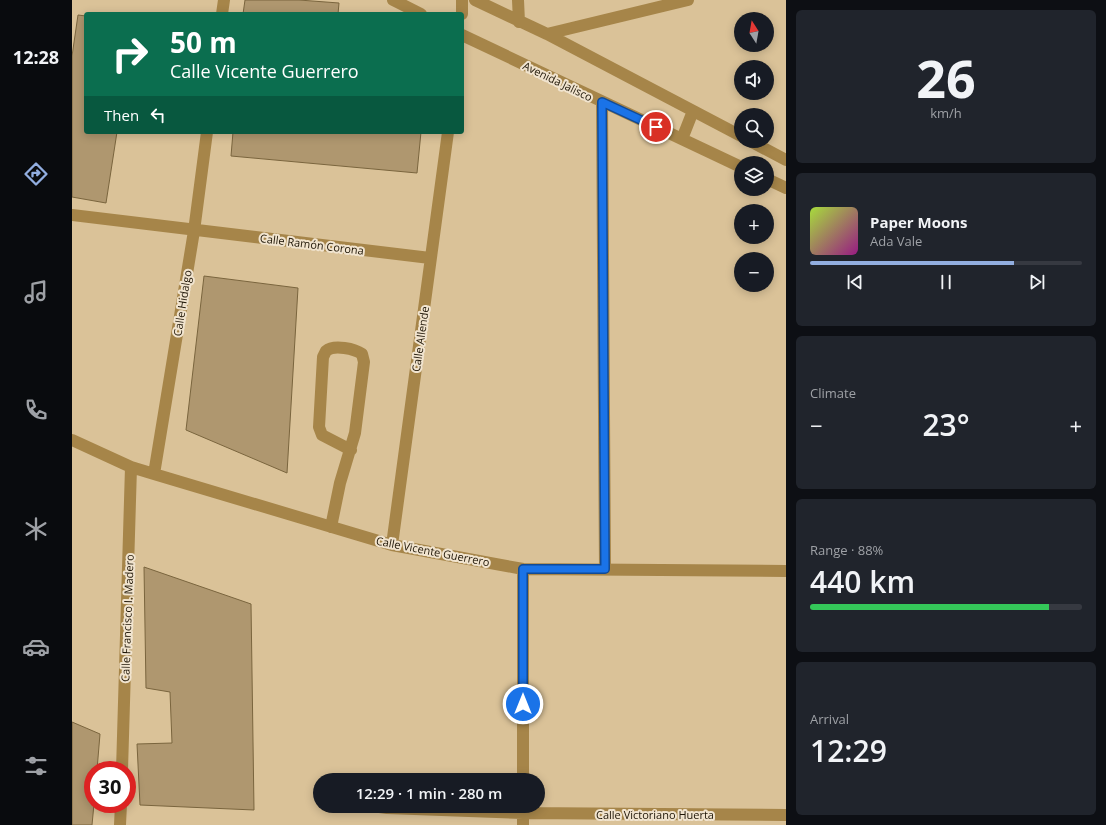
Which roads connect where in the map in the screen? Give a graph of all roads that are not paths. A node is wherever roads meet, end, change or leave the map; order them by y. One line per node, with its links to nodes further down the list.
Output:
1 (224, 0): 8 (street)
2 (394, 0): 9 (street)
3 (462, 0): 10 (street)
4 (475, 0): 11 (street)
5 (518, 0): 11 (street)
6 (688, 0): 7 (street)
7 (647, 5): 12 (street)
8 (222, 12)
9 (417, 12)
10 (462, 12)
11 (519, 22): 12 (street)
12 (547, 34): 15 (street)
13 (464, 36): 14 (street, Avenida Jalisco)
14 (602, 102): 19 (street, Avenida Jalisco); 35 (street)
15 (693, 111): 16 (street); 19 (street)
16 (734, 132)
17 (207, 134): 26 (street, Calle Hidalgo)
18 (448, 134): 27 (street, Calle Allende)
19 (682, 139): 22 (street, Avenida Jalisco)
20 (763, 148): 21 (street)
21 (786, 160)
22 (734, 164)
23 (774, 182): 24 (street)
24 (786, 188)
25 (72, 215): 26 (street, Calle Ramón Corona)
26 (194, 231): 27 (street, Calle Ramón Corona); 31 (street, Calle Hidalgo)
27 (430, 258): 33 (street, Calle Allende)
28 (72, 440): 30 (street, Calle Vicente Guerrero)
29 (351, 450): 29 (street); 32 (street)
30 (131, 467): 31 (street, Calle Vicente Guerrero); 37 (street, Calle Francisco I. Madero)
31 (154, 474): 32 (street, Calle Vicente Guerrero)
32 (331, 527): 33 (street, Calle Vicente Guerrero)
33 (392, 545): 34 (street, Calle Vicente Guerrero)
34 (523, 569): 35 (street, Calle Vicente Guerrero); 38 (street)
35 (605, 569): 36 (street, Calle Vicente Guerrero)
36 (786, 571)
37 (122, 761)
38 (523, 773)
39 (121, 813): 43 (street)
40 (484, 813): 41 (street, Calle Victoriano Huerta)
41 (523, 815): 42 (street, Calle Victoriano Huerta)
42 (786, 815)
43 (120, 825)

